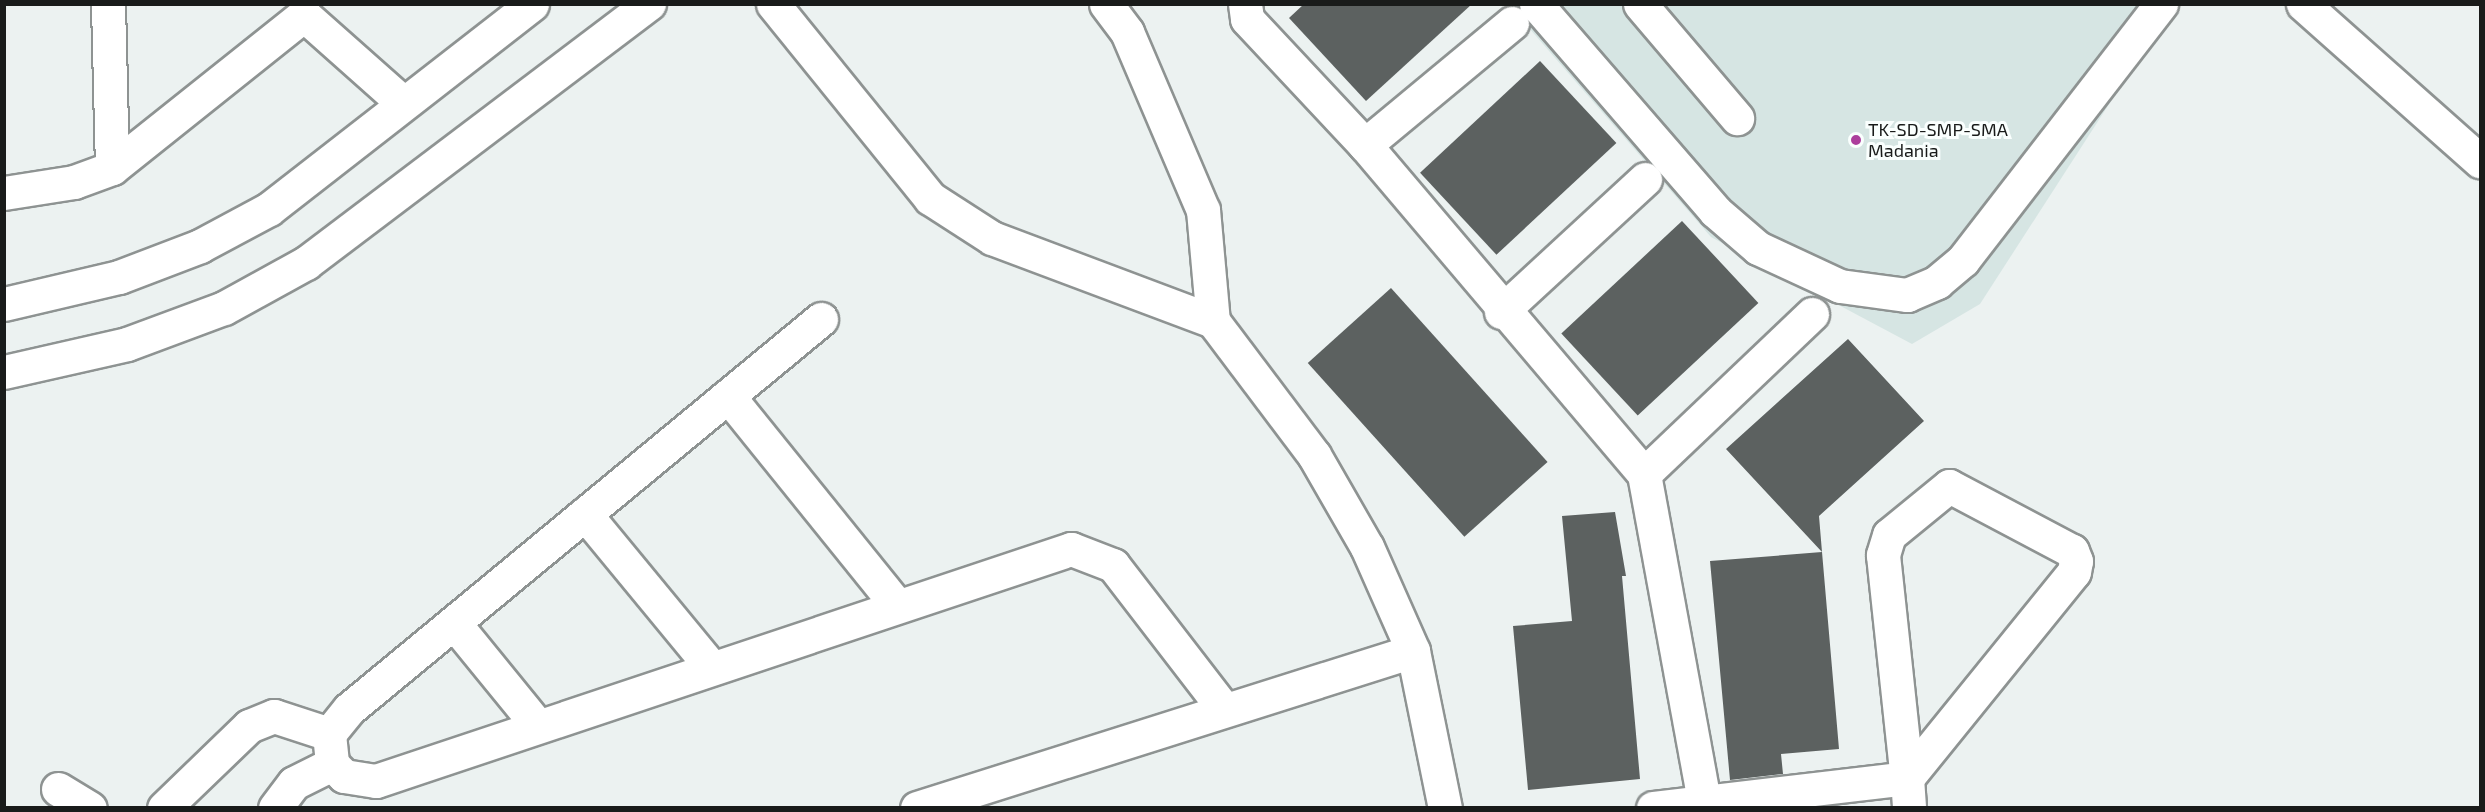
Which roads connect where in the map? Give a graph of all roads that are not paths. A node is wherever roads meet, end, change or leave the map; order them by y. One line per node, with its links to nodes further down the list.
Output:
1 (108, 4): 16 (street)
2 (532, 4): 12 (street)
3 (648, 4): 24 (street)
4 (773, 4): 23 (street)
5 (1106, 4): 23 (street)
6 (1245, 4): 14 (street)
7 (1640, 4): 13 (street)
8 (2161, 4): 11 (street)
9 (2303, 4): 15 (street)
10 (304, 10): 12 (street); 16 (street)
11 (1524, 14): 14 (street)
12 (403, 103): 19 (street)
13 (1737, 118)
14 (1365, 146): 20 (street)
15 (2481, 160)
16 (112, 168): 18 (street)
17 (1645, 179): 20 (street)
18 (4, 194)
19 (4, 304)
20 (1501, 312): 26 (street)
21 (1812, 314): 26 (street)
22 (821, 319): 25 (street)
23 (1213, 321): 30 (street)
24 (4, 372)
25 (728, 396): 27 (street); 28 (street)
26 (1644, 474): 37 (street)
27 (585, 514): 29 (street); 31 (street)
28 (896, 604): 31 (street); 32 (street)
29 (454, 623): 33 (street); 34 (street)
30 (1413, 651): 32 (street); 42 (street)
31 (711, 667): 33 (street)
32 (1223, 708): 41 (street)
33 (538, 726): 34 (street)
34 (331, 749): 39 (street); 40 (street)
35 (58, 789): 38 (street)
36 (1908, 793): 36 (street); 37 (street)
37 (1705, 804): 43 (street)
38 (90, 807)
39 (164, 807)
40 (275, 807)
41 (917, 807)
42 (1445, 807)
43 (1653, 807)

